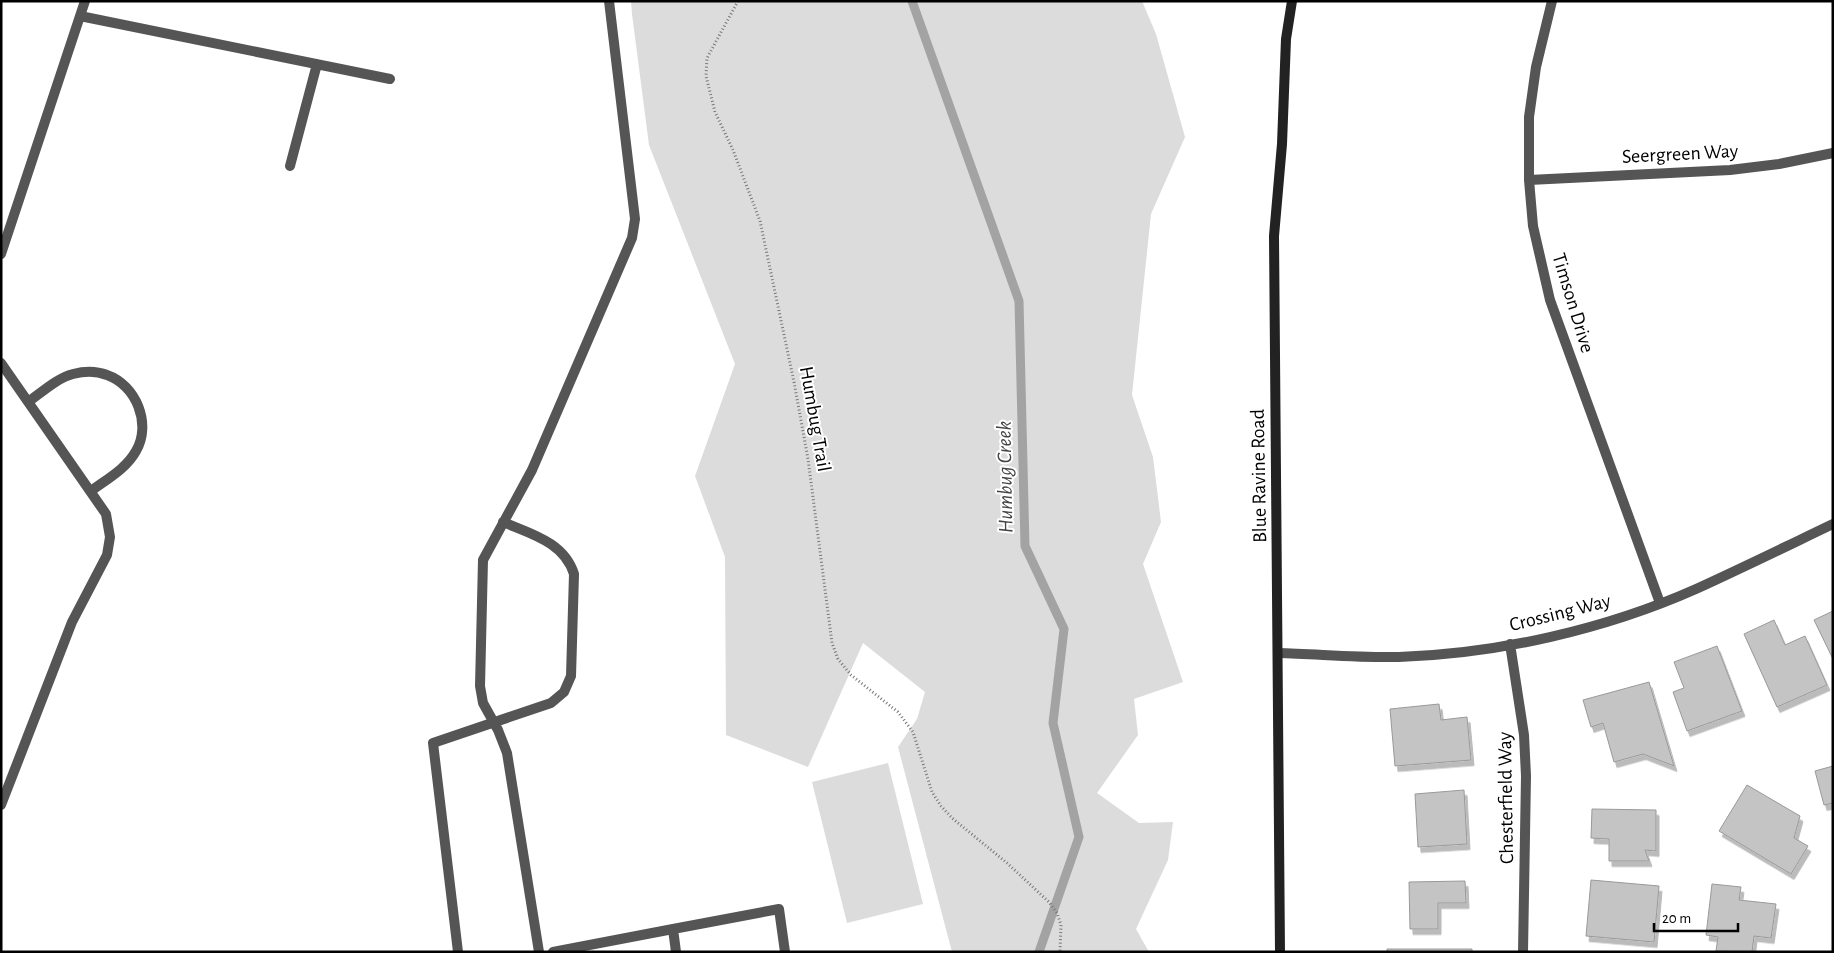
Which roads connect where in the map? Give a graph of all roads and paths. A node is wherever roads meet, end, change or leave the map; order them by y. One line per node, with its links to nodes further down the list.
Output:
1 (85, 1): 6 (street)
2 (609, 1): 16 (street)
3 (738, 1): 30 (path, Humbug Trail)
4 (1292, 1): 20 (main road, Blue Ravine Road)
5 (1552, 1): 11 (street, Timson Drive)
6 (80, 16): 7 (street); 12 (street)
7 (317, 64): 8 (street); 10 (street)
8 (390, 79)
9 (1833, 153): 11 (street, Seergreen Way)
10 (290, 166)
11 (1529, 180): 18 (street, Timson Drive)
12 (1, 254)
13 (1, 363): 14 (street)
14 (28, 402): 15 (street); 15 (street)
15 (91, 491): 22 (street)
16 (504, 522): 21 (street); 21 (street)
17 (1833, 524): 18 (street, Crossing Way)
18 (1660, 603): 19 (street, Crossing Way)
19 (1510, 644): 20 (street, Crossing Way); 32 (street, Chesterfield Way)
20 (1278, 653): 31 (main road, Blue Ravine Road)
21 (493, 723): 25 (street); 26 (street)
22 (5, 783): 23 (street)
23 (1, 805)
24 (673, 929): 27 (street); 28 (street); 29 (street)
25 (458, 952)
26 (539, 952)
27 (553, 952)
28 (676, 952)
29 (785, 952)
30 (1060, 952)
31 (1280, 952)
32 (1523, 952)

